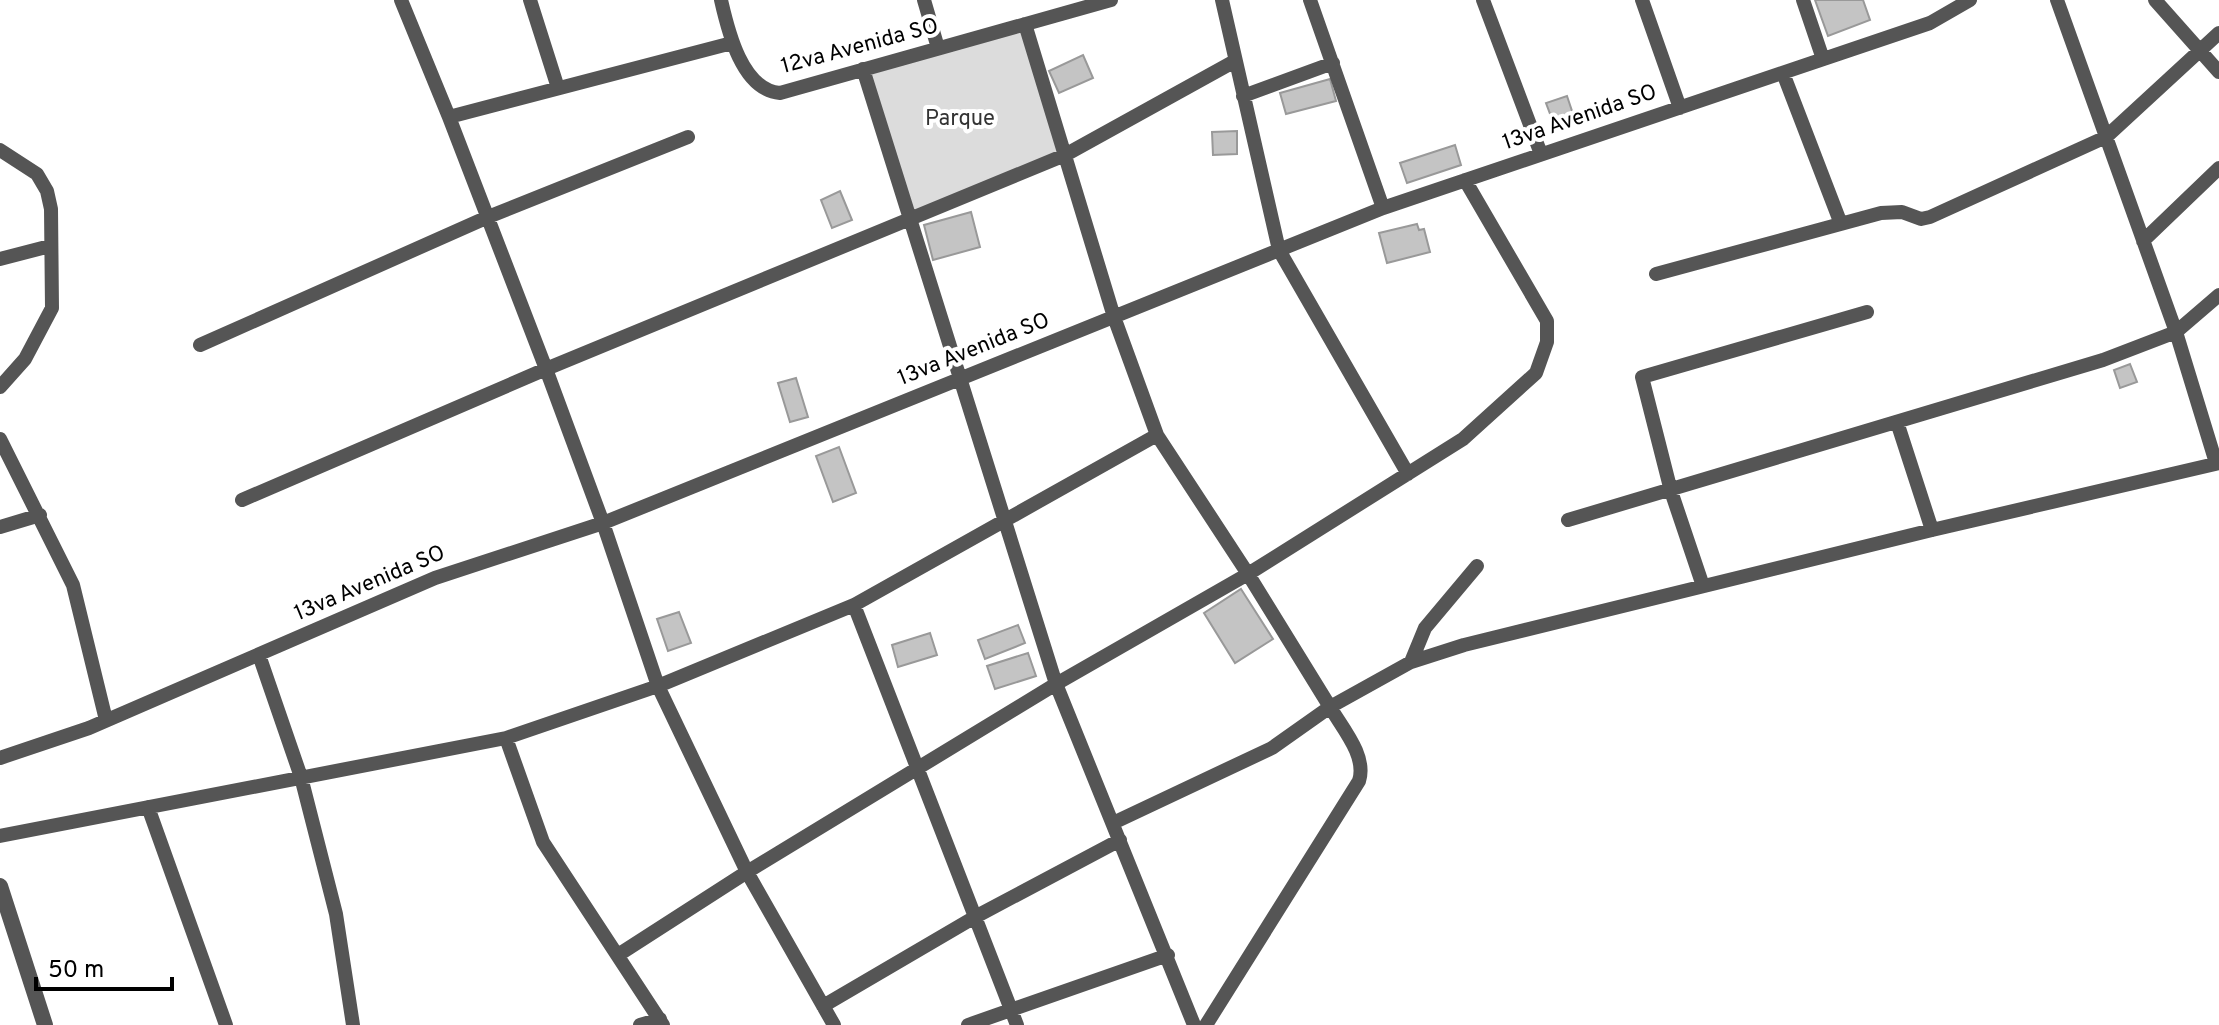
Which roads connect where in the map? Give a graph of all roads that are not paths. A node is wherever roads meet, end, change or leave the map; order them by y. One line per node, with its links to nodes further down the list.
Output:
1 (401, 0): 28 (street)
2 (530, 0): 25 (street)
3 (721, 0): 16 (street, 12va Avenida SO)
4 (924, 0): 17 (street)
5 (1110, 0): 14 (street, 12va Avenida SO)
6 (1222, 0): 20 (street)
7 (1310, 0): 21 (street)
8 (1483, 0): 32 (street)
9 (1642, 0): 27 (street)
10 (1803, 0): 19 (street)
11 (2057, 0): 30 (street)
12 (2155, 0): 18 (street)
13 (1965, 1): 19 (street, 13va Avenida SO)
14 (1025, 24): 17 (street, 12va Avenida SO); 33 (street)
15 (2219, 33): 18 (street)
16 (732, 43): 22 (street, 12va Avenida SO); 25 (street)
17 (938, 48): 22 (street, 12va Avenida SO)
18 (2200, 50): 23 (street); 30 (street)
19 (1823, 59): 24 (street, 13va Avenida SO)
20 (1235, 61): 26 (street); 33 (street)
21 (1333, 63): 26 (street); 36 (street)
22 (863, 69): 38 (street)
23 (2219, 72)
24 (1783, 73): 27 (street, 13va Avenida SO); 39 (street)
25 (558, 88): 28 (street)
26 (1243, 96): 42 (street)
27 (1680, 108): 32 (street, 13va Avenida SO)
28 (449, 117): 37 (street)
29 (688, 137): 37 (street)
30 (2106, 137): 39 (street); 40 (street)
31 (0, 150): 41 (street)
32 (1541, 154): 35 (street, 13va Avenida SO)
33 (1065, 155): 38 (street); 47 (street)
34 (2219, 168): 40 (street)
35 (1465, 180): 36 (street, 13va Avenida SO); 57 (street)
36 (1383, 208): 42 (street, 13va Avenida SO)
37 (488, 217): 49 (street); 50 (street)
38 (910, 218): 50 (street); 51 (street)
39 (1841, 224): 44 (street)
40 (2143, 241): 48 (street)
41 (50, 246): 43 (street); 52 (street)
42 (1279, 250): 47 (street, 13va Avenida SO); 57 (street)
43 (0, 259)
44 (1656, 274)
45 (2219, 295): 48 (street)
46 (1867, 312): 58 (street)
47 (1114, 317): 51 (street, 13va Avenida SO); 54 (street)
48 (2176, 332): 53 (street); 56 (street)
49 (200, 345)
50 (546, 369): 59 (street); 63 (street)
51 (960, 379): 61 (street); 63 (street, 13va Avenida SO)
52 (0, 387)
53 (1897, 422): 58 (street); 65 (street)
54 (1157, 435): 61 (street); 67 (street)
55 (0, 439): 60 (street)
56 (2218, 463): 65 (street)
57 (1408, 474): 67 (street)
58 (1671, 491): 62 (street); 68 (street)
59 (242, 500)
60 (40, 515): 64 (street); 75 (street)
61 (1004, 519): 69 (street); 72 (street)
62 (1568, 520)
63 (603, 523): 70 (street, 13va Avenida SO); 73 (street)
64 (0, 527)
65 (1932, 530): 68 (street)
66 (1477, 566): 71 (street)
67 (1248, 574): 72 (street); 74 (street)
68 (1703, 586): 71 (street)
69 (854, 605): 73 (street); 78 (street)
70 (259, 655): 75 (street, 13va Avenida SO); 79 (street)
71 (1411, 662): 74 (street)
72 (1056, 684): 78 (street); 81 (street)
73 (658, 686): 76 (street); 84 (street)
74 (1330, 707): 81 (street); 99 (street)
75 (106, 720): 77 (street, 13va Avenida SO)
76 (506, 738): 79 (street); 87 (street)
77 (0, 758)
78 (918, 770): 84 (street); 86 (street)
79 (301, 777): 80 (street); 94 (street)
80 (148, 807): 82 (street); 93 (street)
81 (1113, 823): 83 (street)
82 (0, 836)
83 (1120, 840): 86 (street); 88 (street)
84 (747, 872): 87 (street); 89 (street)
85 (0, 886): 92 (street)
86 (975, 917): 89 (street); 90 (street)
87 (618, 955): 91 (street)
88 (1168, 955): 90 (street); 98 (street)
89 (823, 1006): 96 (street)
90 (1014, 1018): 97 (street)
91 (662, 1022): 95 (street)
92 (45, 1025)
93 (226, 1025)
94 (353, 1025)
95 (640, 1025)
96 (834, 1025)
97 (968, 1025)
98 (1194, 1025)
99 (1206, 1025)

